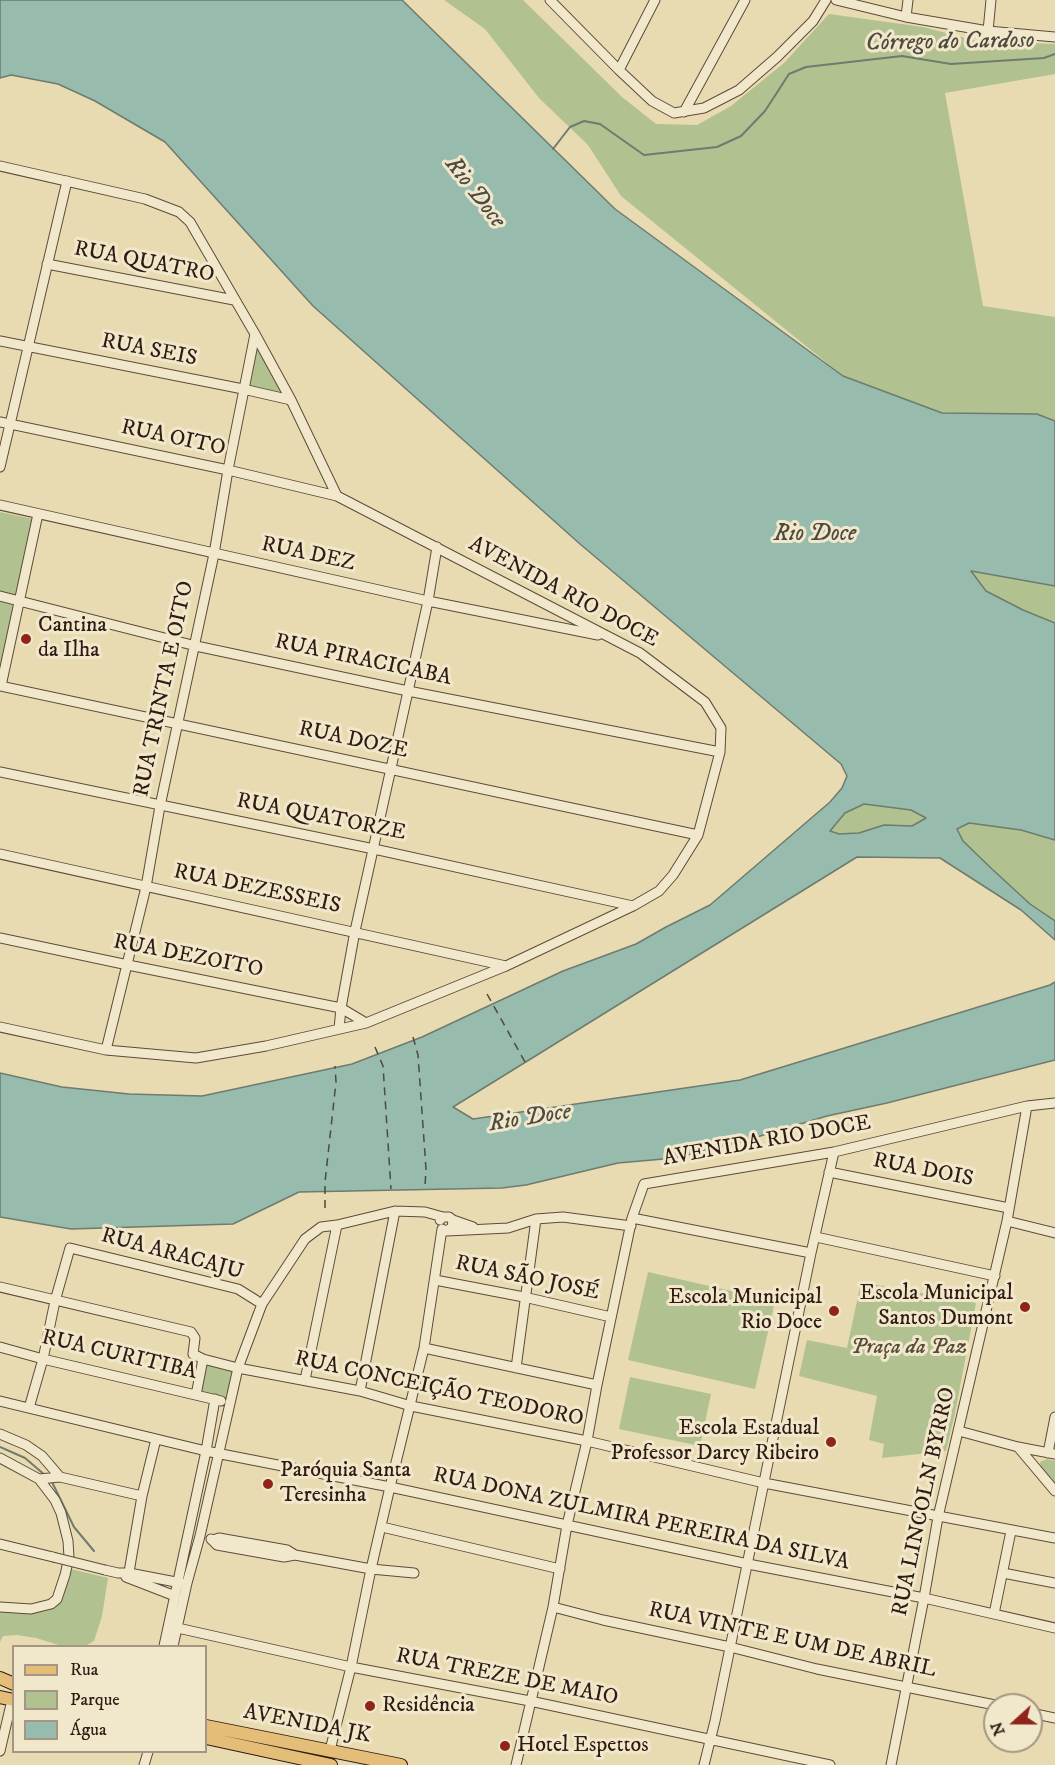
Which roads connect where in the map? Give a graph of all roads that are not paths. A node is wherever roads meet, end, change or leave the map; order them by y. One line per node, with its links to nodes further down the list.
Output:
1 (550, 0): 8 (street)
2 (655, 0): 12 (street)
3 (745, 0): 13 (street)
4 (826, 0): 13 (street)
5 (836, 0): 9 (street)
6 (908, 0): 9 (street)
7 (991, 0): 10 (street)
8 (561, 4): 12 (street)
9 (906, 17): 10 (street)
10 (988, 31): 11 (street)
11 (1055, 37)
12 (619, 70): 13 (street)
13 (684, 112)
14 (0, 166): 15 (street)
15 (67, 181): 16 (street); 17 (street)
16 (47, 264): 17 (street, RUA QUATRO); 20 (street)
17 (234, 300): 18 (street)
18 (255, 334): 21 (street, RUA TRINTA E OITO); 22 (street)
19 (0, 341): 20 (street, RUA SEIS)
20 (29, 348): 21 (street, RUA SEIS); 24 (street)
21 (243, 389): 22 (street, RUA SEIS); 26 (street, RUA TRINTA E OITO)
22 (291, 400): 27 (street)
23 (0, 422): 24 (street, RUA OITO)
24 (11, 424): 25 (street); 26 (street, RUA OITO)
25 (0, 467)
26 (228, 470): 27 (street, RUA OITO); 31 (street, RUA TRINTA E OITO)
27 (337, 496): 30 (street, AVENIDA RIO DOCE)
28 (0, 505): 29 (street, RUA DEZ)
29 (38, 514): 31 (street, RUA DEZ); 33 (street)
30 (437, 547): 34 (street); 35 (street, AVENIDA RIO DOCE)
31 (214, 554): 34 (street, RUA DEZ); 36 (street, RUA TRINTA E OITO)
32 (0, 596): 33 (street, RUA PIRACICABA)
33 (19, 601): 36 (street, RUA PIRACICABA); 37 (street)
34 (428, 601): 35 (street, RUA DEZ); 38 (street)
35 (609, 637): 40 (street, AVENIDA RIO DOCE)
36 (196, 646): 38 (street, RUA PIRACICABA); 39 (street, RUA TRINTA E OITO)
37 (1, 686): 39 (street, RUA DOZE)
38 (408, 692): 40 (street, RUA PIRACICABA); 41 (street)
39 (178, 724): 41 (street, RUA DOZE); 43 (street, RUA TRINTA E OITO)
40 (720, 752): 44 (street, AVENIDA RIO DOCE)
41 (390, 768): 44 (street, RUA DOZE); 45 (street)
42 (0, 772): 43 (street, RUA QUATORZE)
43 (160, 806): 45 (street, RUA QUATORZE); 47 (street, RUA TRINTA E OITO)
44 (698, 835): 48 (street, AVENIDA RIO DOCE)
45 (374, 849): 48 (street, RUA QUATORZE); 49 (street)
46 (0, 854): 47 (street, RUA DEZESSEIS)
47 (146, 887): 49 (street, RUA DEZESSEIS); 51 (street, RUA TRINTA E OITO)
48 (633, 906): 52 (street, AVENIDA RIO DOCE)
49 (356, 931): 52 (street, RUA DEZESSEIS); 53 (street)
50 (0, 938): 51 (street, RUA DEZOITO)
51 (128, 965): 53 (street, RUA DEZOITO); 57 (street, RUA TRINTA E OITO)
52 (506, 966): 54 (street, AVENIDA RIO DOCE)
53 (341, 1008): 54 (street, RUA DEZOITO); 56 (street)
54 (366, 1023): 56 (street, AVENIDA RIO DOCE)
55 (0, 1027): 57 (street, AVENIDA RIO DOCE)
56 (339, 1029): 57 (street, AVENIDA RIO DOCE)
57 (106, 1050)
58 (1055, 1103): 59 (street, AVENIDA RIO DOCE)
59 (1027, 1106): 60 (street, AVENIDA RIO DOCE); 62 (street, RUA LINCOLN BYRRO)
60 (834, 1152): 61 (street); 68 (street, AVENIDA RIO DOCE)
61 (829, 1172): 62 (street, RUA DOIS); 73 (street)
62 (1009, 1208): 67 (street, RUA LINCOLN BYRRO)
63 (395, 1211): 64 (street); 69 (street); 90 (street)
64 (443, 1217): 66 (street); 71 (street)
65 (536, 1219): 68 (street); 70 (street); 78 (street)
66 (453, 1220): 70 (street); 71 (street)
67 (1007, 1221): 72 (street); 75 (street, RUA LINCOLN BYRRO)
68 (632, 1222): 74 (street); 81 (street)
69 (337, 1225): 80 (street); 88 (street)
70 (479, 1228): 71 (street)
71 (445, 1230): 76 (street)
72 (1055, 1233)
73 (816, 1237): 74 (street); 75 (street)
74 (811, 1253): 109 (street)
75 (994, 1276): 98 (street, RUA LINCOLN BYRRO)
76 (435, 1280): 78 (street, RUA SÃO JOSÉ); 83 (street)
77 (0, 1287): 79 (street)
78 (524, 1297): 81 (street, RUA SÃO JOSÉ); 87 (street)
79 (55, 1300): 80 (street, RUA ARACAJU); 84 (street); 85 (street)
80 (262, 1304): 86 (street)
81 (611, 1317): 89 (street)
82 (0, 1347): 84 (street, RUA CURITIBA)
83 (424, 1348): 87 (street); 95 (street)
84 (43, 1359): 91 (street, RUA CURITIBA); 96 (street)
85 (203, 1359): 86 (street, RUA CONCEIÇÃO TEODORO); 91 (street)
86 (238, 1368): 88 (street, RUA CONCEIÇÃO TEODORO); 94 (street)
87 (516, 1368): 89 (street)
88 (305, 1380): 90 (street, RUA CONCEIÇÃO TEODORO)
89 (597, 1385): 101 (street)
90 (360, 1391): 95 (street, RUA CONCEIÇÃO TEODORO)
91 (196, 1395): 92 (street, RUA CURITIBA)
92 (215, 1399): 94 (street, RUA CURITIBA); 103 (street)
93 (0, 1401): 96 (street, RUA DONA ZULMIRA PEREIRA DA SILVA)
94 (229, 1403): 104 (street)
95 (411, 1406): 101 (street, RUA CONCEIÇÃO TEODORO); 110 (street)
96 (29, 1408): 100 (street, RUA DONA ZULMIRA PEREIRA DA SILVA)
97 (1055, 1417): 105 (street)
98 (959, 1431): 102 (street); 113 (street, RUA LINCOLN BYRRO)
99 (0, 1434): 107 (street)
100 (156, 1439): 103 (street, RUA DONA ZULMIRA PEREIRA DA SILVA); 112 (street)
101 (587, 1441): 109 (street, RUA CONCEIÇÃO TEODORO); 114 (street)
102 (1018, 1447): 105 (street); 111 (street)
103 (206, 1451): 104 (street, RUA DONA ZULMIRA PEREIRA DA SILVA); 117 (street)
104 (219, 1453): 110 (street, RUA DONA ZULMIRA PEREIRA DA SILVA); 118 (street)
105 (1052, 1453)
106 (0, 1458): 108 (street)
107 (60, 1477): 108 (street); 112 (street)
108 (39, 1479): 131 (street)
109 (764, 1483): 113 (street, RUA CONCEIÇÃO TEODORO); 121 (street)
110 (390, 1487): 114 (street, RUA DONA ZULMIRA PEREIRA DA SILVA); 115 (street)
111 (1055, 1491)
112 (142, 1496): 126 (street)
113 (938, 1516): 116 (street, RUA CONCEIÇÃO TEODORO); 130 (street, RUA LINCOLN BYRRO)
114 (567, 1525): 121 (street, RUA DONA ZULMIRA PEREIRA DA SILVA); 123 (street)
115 (382, 1527): 122 (street); 123 (street)
116 (1011, 1531): 119 (street, RUA CONCEIÇÃO TEODORO); 125 (street)
117 (188, 1534): 118 (street); 127 (street)
118 (200, 1536): 122 (street); 127 (street)
119 (1055, 1538)
120 (0, 1544): 126 (street, bridge)
121 (748, 1564): 130 (street, RUA DONA ZULMIRA PEREIRA DA SILVA); 138 (street)
122 (371, 1569): 124 (street); 139 (street)
123 (560, 1569): 132 (street)
124 (414, 1572)
125 (1003, 1573): 128 (street); 133 (street)
126 (129, 1575): 127 (street); 129 (street)
127 (182, 1583): 129 (street); 134 (street)
128 (1055, 1583)
129 (175, 1596): 134 (street)
130 (924, 1598): 133 (street, RUA DONA ZULMIRA PEREIRA DA SILVA); 140 (street, RUA LINCOLN BYRRO)
131 (0, 1607)
132 (553, 1607): 138 (street, RUA VINTE E UM DE ABRIL); 142 (street)
133 (994, 1614): 135 (street, RUA DONA ZULMIRA PEREIRA DA SILVA)
134 (173, 1627): 136 (street); 137 (street); 139 (street, RUA TREZE DE MAIO)
135 (1055, 1628)
136 (165, 1645)
137 (173, 1645)
138 (730, 1647): 140 (street, RUA VINTE E UM DE ABRIL); 146 (street)
139 (351, 1667): 142 (street, RUA TREZE DE MAIO); 147 (street)
140 (907, 1686): 143 (street, RUA VINTE E UM DE ABRIL); 154 (street, RUA LINCOLN BYRRO)
141 (9, 1699): 148 (street)
142 (530, 1701): 146 (street, RUA TREZE DE MAIO); 151 (street)
143 (983, 1702)
144 (207, 1726): 147 (main road, AVENIDA JK)
145 (207, 1738): 149 (main road, AVENIDA JK)
146 (710, 1740): 152 (street); 153 (street, RUA TREZE DE MAIO)
147 (330, 1750): 150 (main road, AVENIDA JK)
148 (0, 1751)
149 (330, 1765)
150 (400, 1765)
151 (516, 1765)
152 (704, 1765)
153 (830, 1765)
154 (891, 1765)

